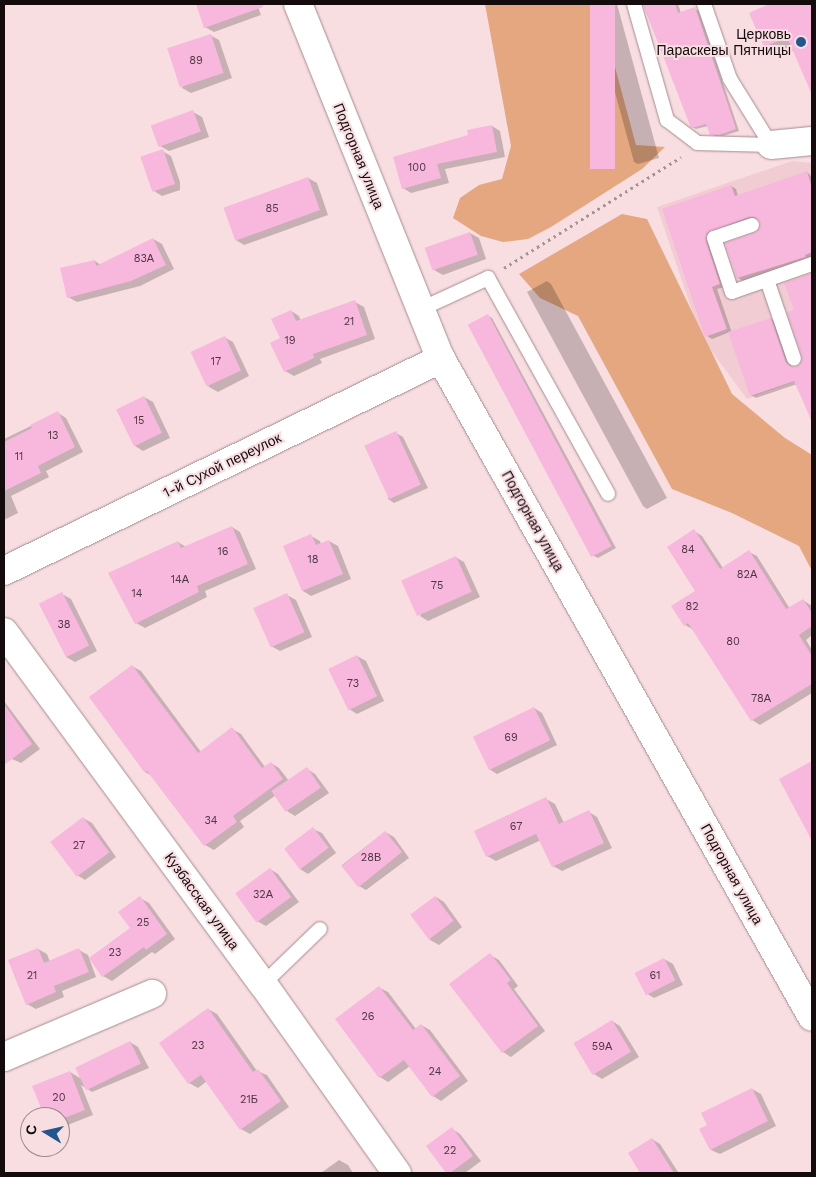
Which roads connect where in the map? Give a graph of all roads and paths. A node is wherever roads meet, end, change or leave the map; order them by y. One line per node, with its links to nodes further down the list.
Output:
1 (298, 4): 11 (street, Подгорная улица)
2 (634, 4): 5 (lane)
3 (704, 4): 5 (lane)
4 (812, 141): 5 (street)
5 (772, 145)
6 (684, 156): 9 (path)
7 (752, 225): 10 (lane)
8 (812, 264): 10 (lane)
9 (502, 270)
10 (768, 280): 13 (lane)
11 (420, 309): 12 (street, Подгорная улица); 14 (lane)
12 (441, 359): 15 (street, 1-й Сухой переулок); 20 (street, Подгорная улица)
13 (794, 359)
14 (608, 494)
15 (4, 571)
16 (4, 632): 18 (street, Кузбасская улица)
17 (320, 929): 18 (lane)
18 (263, 984): 22 (street, Кузбасская улица)
19 (152, 994): 21 (street)
20 (812, 1017)
21 (4, 1057)
22 (396, 1173)

